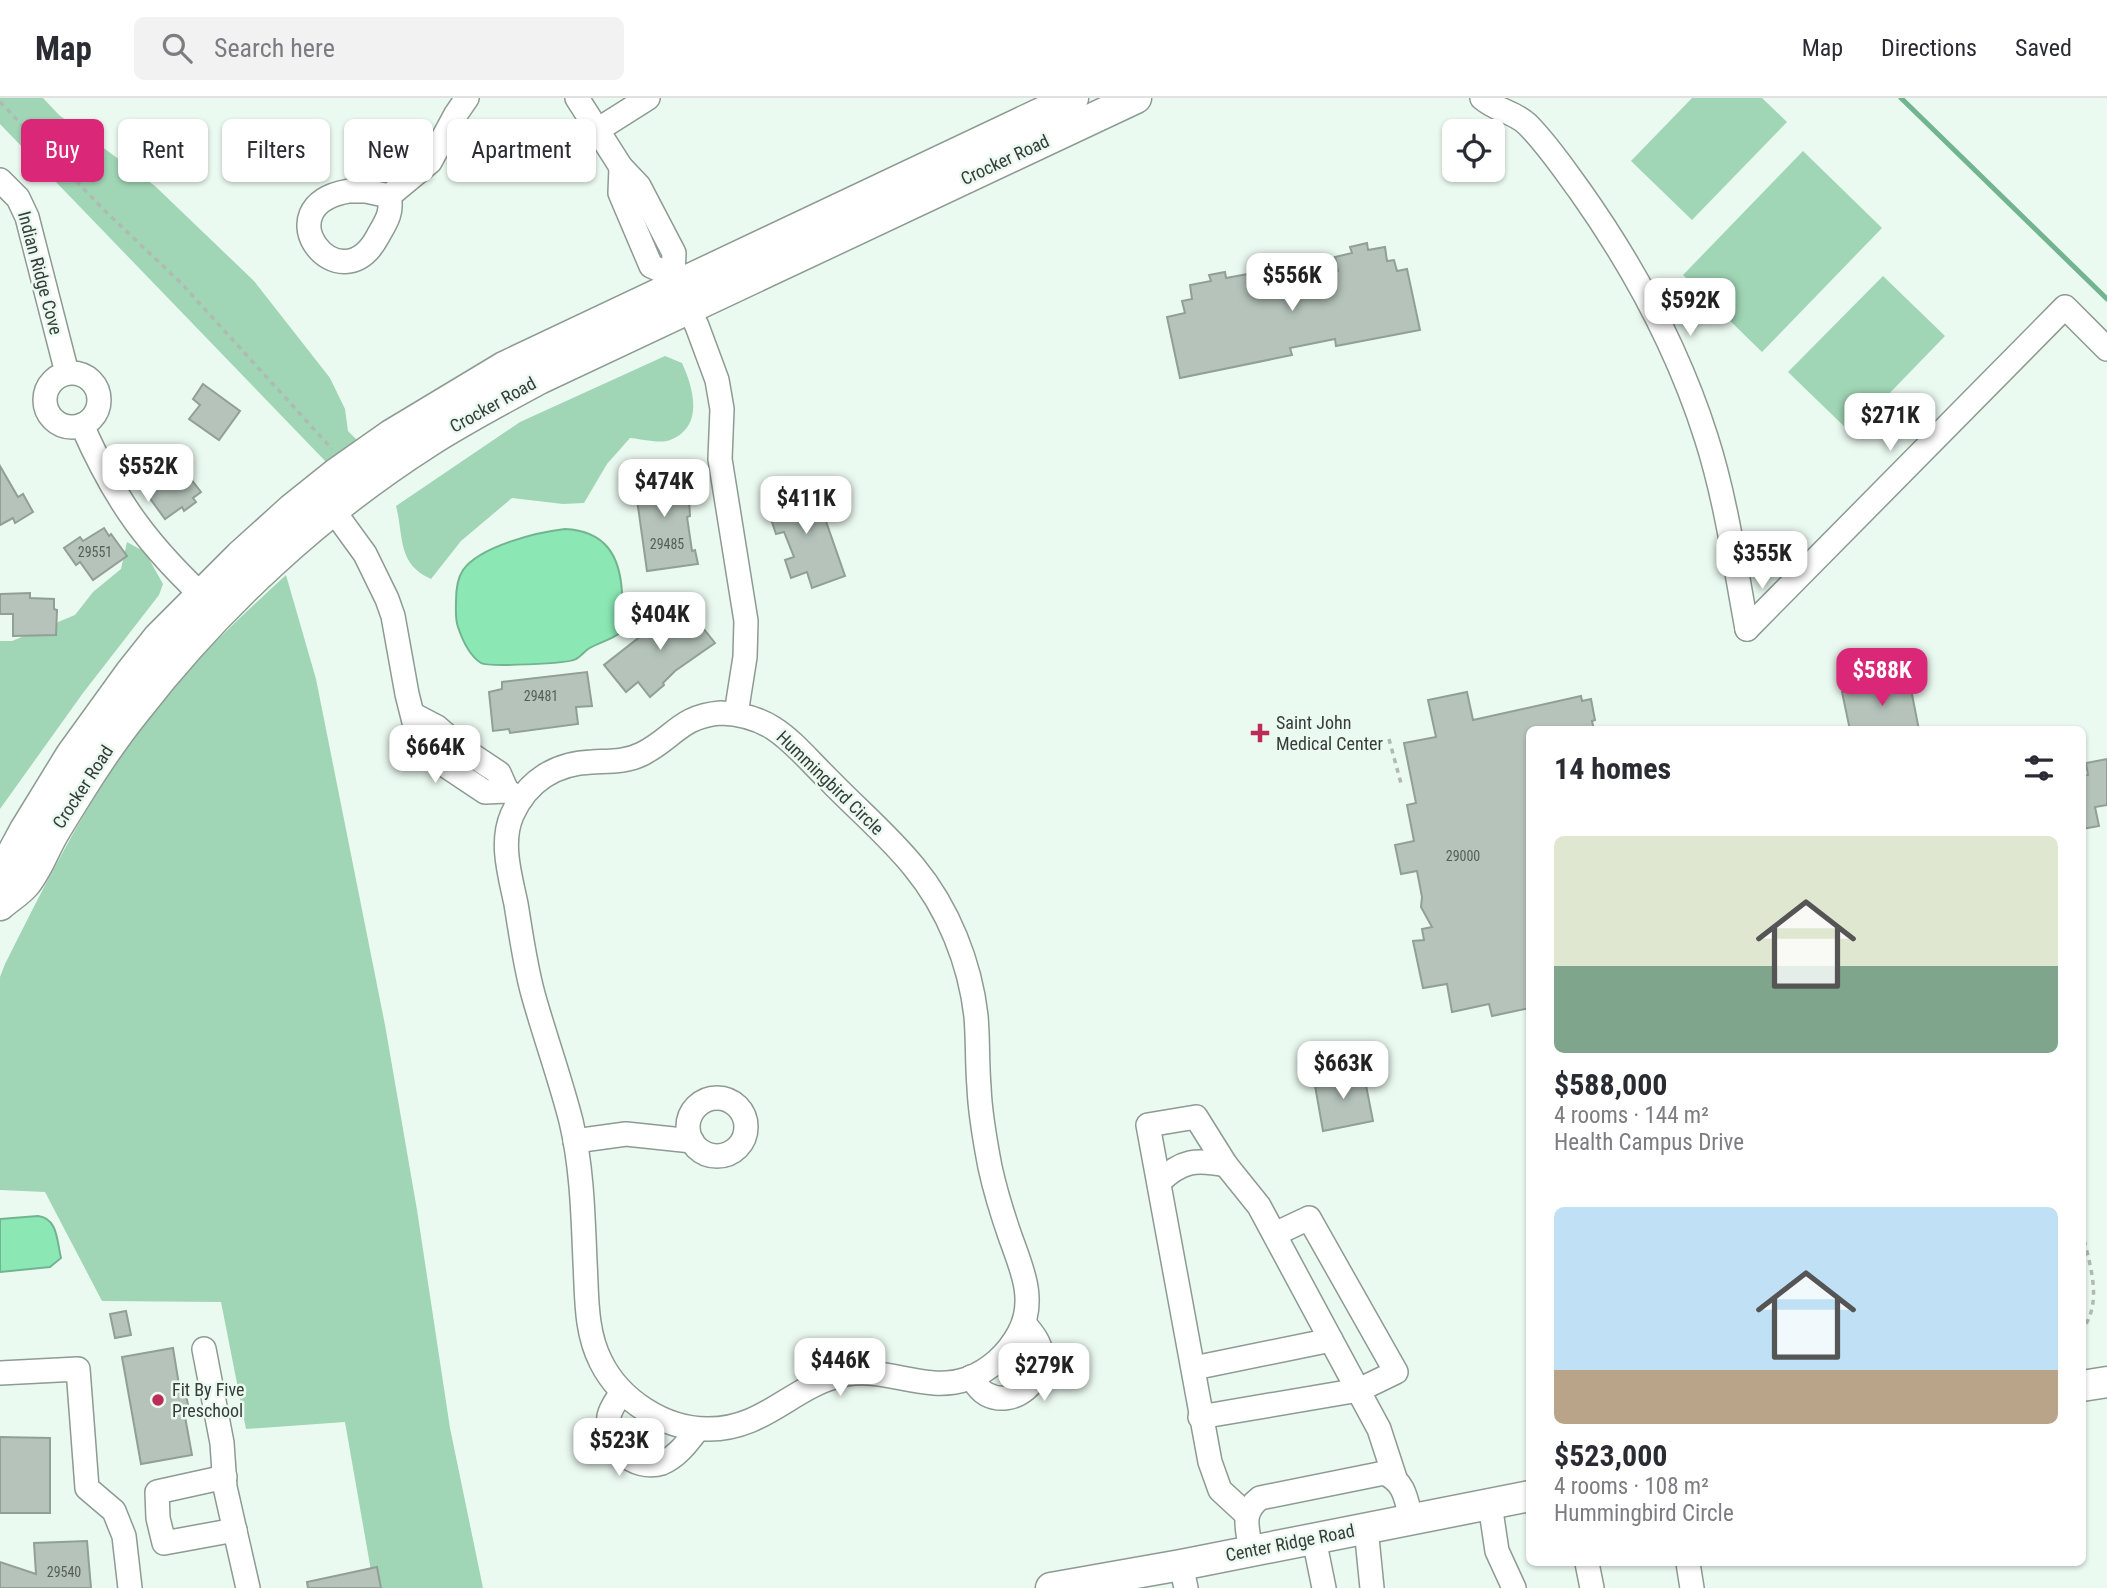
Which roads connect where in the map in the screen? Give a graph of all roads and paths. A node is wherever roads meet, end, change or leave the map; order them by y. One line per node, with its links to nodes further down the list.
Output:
1 (467, 98): 12 (street)
2 (577, 98): 10 (street)
3 (648, 98): 10 (street)
4 (1073, 98): 13 (main road, Crocker Road)
5 (1136, 98): 13 (main road, Crocker Road)
6 (1482, 98): 9 (street)
7 (1516, 98): 9 (street)
8 (0, 102): 17 (path)
9 (1524, 121): 14 (street)
10 (599, 129): 13 (street)
11 (0, 180): 15 (street, Indian Ridge Cove)
12 (389, 196)
13 (680, 290): 18 (main road, Crocker Road); 19 (main road, Crocker Road); 20 (street)
14 (2107, 349)
15 (68, 373): 16 (street); 16 (street)
16 (82, 425): 19 (street)
17 (334, 451)
18 (333, 510): 19 (main road, Crocker Road); 23 (street)
19 (210, 604): 24 (main road, Crocker Road); 25 (main road, Crocker Road)
20 (736, 714): 23 (street, Hummingbird Circle); 32 (street, Hummingbird Circle)
21 (1389, 739): 22 (path)
22 (1402, 787)
23 (514, 795): 26 (street, Hummingbird Circle)
24 (0, 898)
25 (0, 905)
26 (575, 1141): 27 (street); 42 (street, Hummingbird Circle)
27 (692, 1141)
28 (1226, 1165): 29 (street); 29 (street); 30 (street)
29 (1159, 1182): 36 (street)
30 (1275, 1234): 34 (street); 41 (street)
31 (2086, 1251): 33 (path)
32 (1024, 1323): 38 (street, Hummingbird Circle); 38 (street)
33 (2086, 1323)
34 (1331, 1340): 36 (street); 41 (street)
35 (204, 1349): 45 (street)
36 (1194, 1368): 43 (street)
37 (0, 1373): 58 (street)
38 (971, 1377): 44 (street, Hummingbird Circle)
39 (2107, 1382): 40 (main road)
40 (2086, 1386)
41 (1359, 1391): 43 (street); 46 (street)
42 (622, 1392): 44 (street, Hummingbird Circle); 44 (street)
43 (1200, 1417): 49 (street)
44 (698, 1429)
45 (225, 1476): 52 (street); 52 (street)
46 (1395, 1478): 49 (street); 50 (street)
47 (1526, 1497): 48 (main road, Center Ridge Road)
48 (1490, 1504): 50 (main road, Center Ridge Road); 63 (street)
49 (1246, 1514): 54 (street)
50 (1411, 1519): 51 (main road, Center Ridge Road)
51 (1366, 1528): 53 (main road, Center Ridge Road); 62 (street)
52 (235, 1530): 59 (street)
53 (1314, 1539): 54 (main road, Center Ridge Road); 61 (street)
54 (1251, 1551): 57 (main road, Center Ridge Road)
55 (1588, 1566): 64 (street)
56 (1688, 1566): 65 (street)
57 (1184, 1577): 60 (main road, Center Ridge Road)
58 (130, 1588)
59 (248, 1588)
60 (1051, 1588)
61 (1324, 1588)
62 (1372, 1588)
63 (1514, 1588)
64 (1592, 1588)
65 (1692, 1588)

